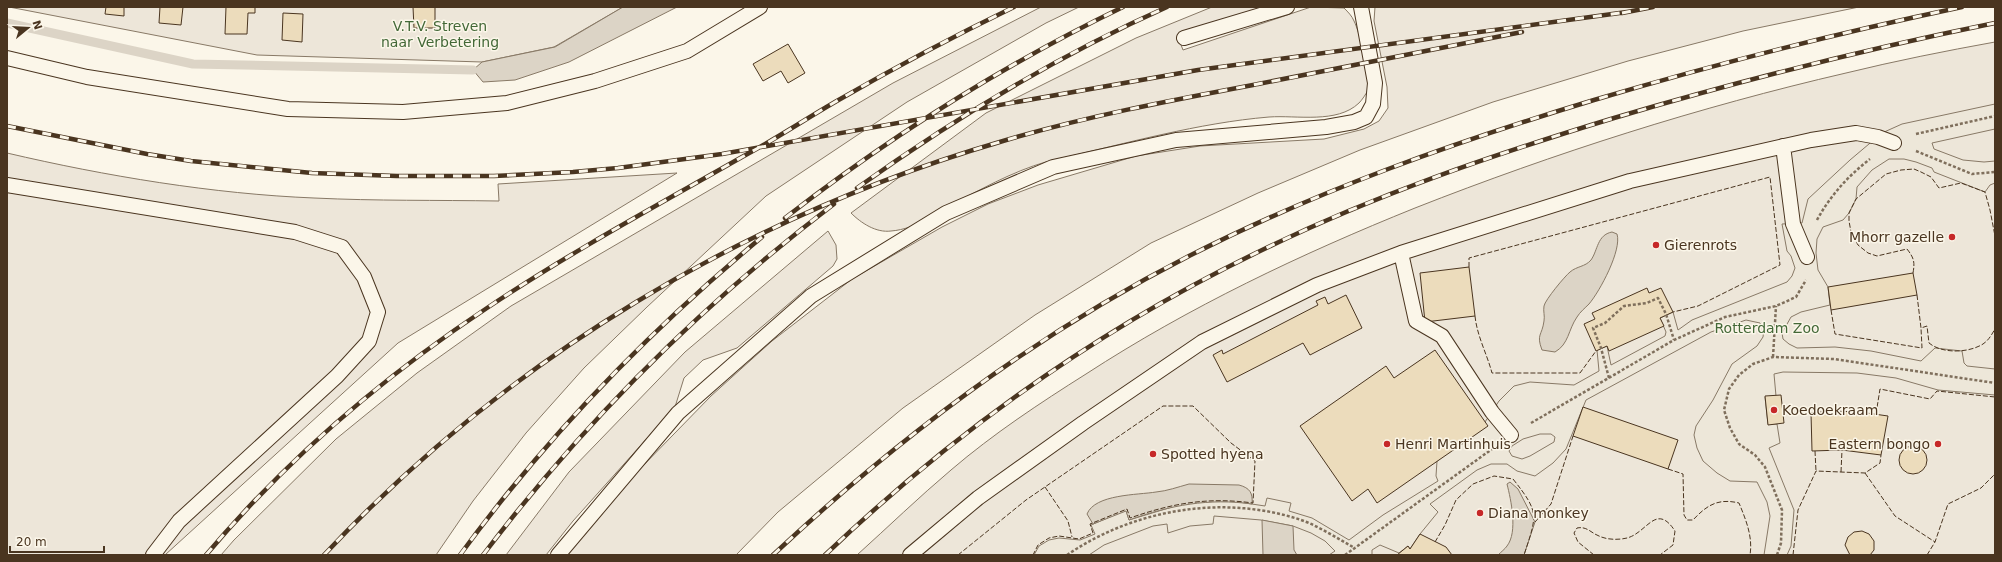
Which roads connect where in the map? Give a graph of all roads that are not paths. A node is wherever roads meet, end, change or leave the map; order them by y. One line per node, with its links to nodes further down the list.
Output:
1 (760, 7): 5 (lane)
2 (1287, 7): 4 (lane)
3 (1361, 7): 13 (lane)
4 (1184, 38)
5 (7, 58)
6 (1894, 143): 7 (lane)
7 (1783, 146): 9 (lane); 10 (lane)
8 (7, 185): 12 (lane)
9 (1401, 253): 11 (lane); 14 (lane)
10 (1807, 257)
11 (1511, 435)
12 (153, 555)
13 (558, 555)
14 (910, 555)

